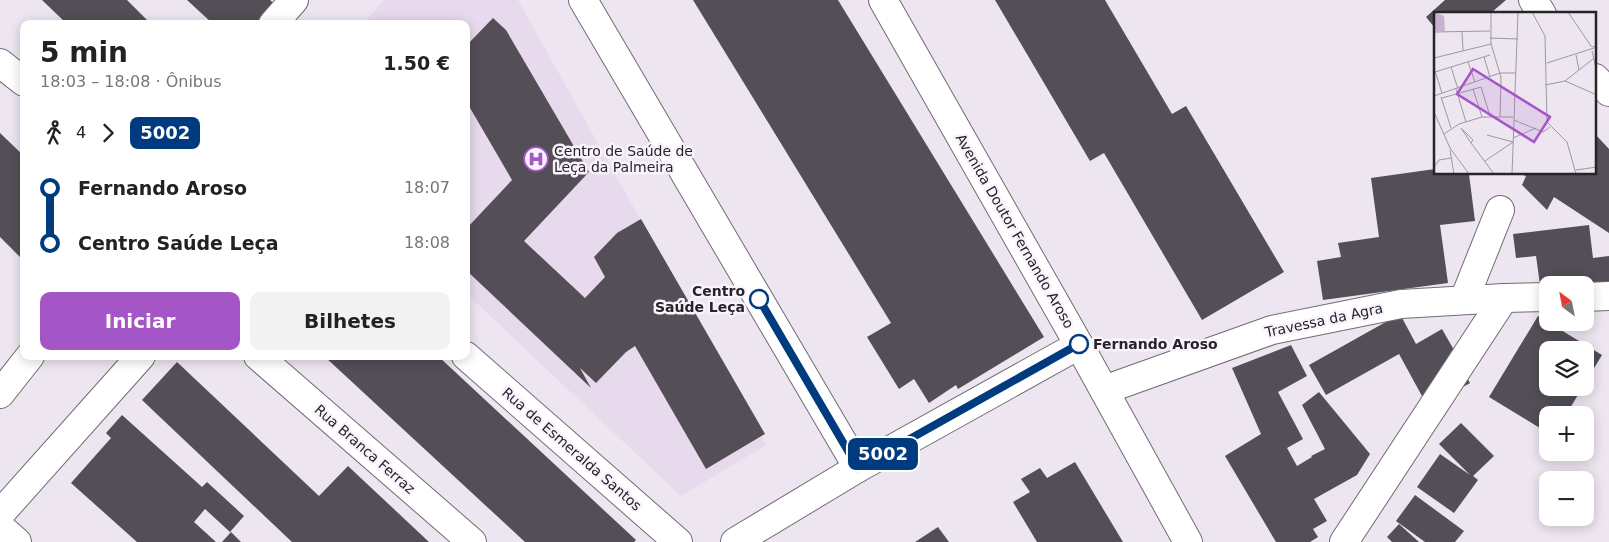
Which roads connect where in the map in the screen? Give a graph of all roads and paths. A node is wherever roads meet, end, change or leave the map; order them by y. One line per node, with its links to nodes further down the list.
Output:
1 (294, 0): 6 (street)
2 (583, 0): 24 (street)
3 (883, 0): 17 (street, Avenida Doutor Fernando Aroso)
4 (1533, 0): 5 (street)
5 (1541, 12)
6 (276, 20)
7 (0, 62): 8 (street)
8 (20, 79)
9 (1596, 79): 10 (street)
10 (1609, 92)
11 (1500, 210): 16 (street)
12 (1609, 296): 14 (street)
13 (1539, 297): 15 (street, Travessa da Agra)
14 (1594, 297)
15 (1504, 298): 16 (street, Travessa da Agra); 32 (street)
16 (1464, 300): 22 (street, Travessa da Agra)
17 (1079, 344): 22 (street, Avenida Doutor Fernando Aroso); 24 (street)
18 (27, 360): 23 (street)
19 (138, 360): 25 (street)
20 (263, 360): 28 (street, Rua Branca Ferraz)
21 (470, 360): 29 (street, Rua de Esmeralda Santos)
22 (1104, 390): 31 (street, Avenida Doutor Fernando Aroso)
23 (0, 394)
24 (858, 468): 30 (street)
25 (0, 514)
26 (0, 527): 27 (street)
27 (17, 542)
28 (472, 542)
29 (678, 542)
30 (735, 542)
31 (1188, 542)
32 (1344, 542)

